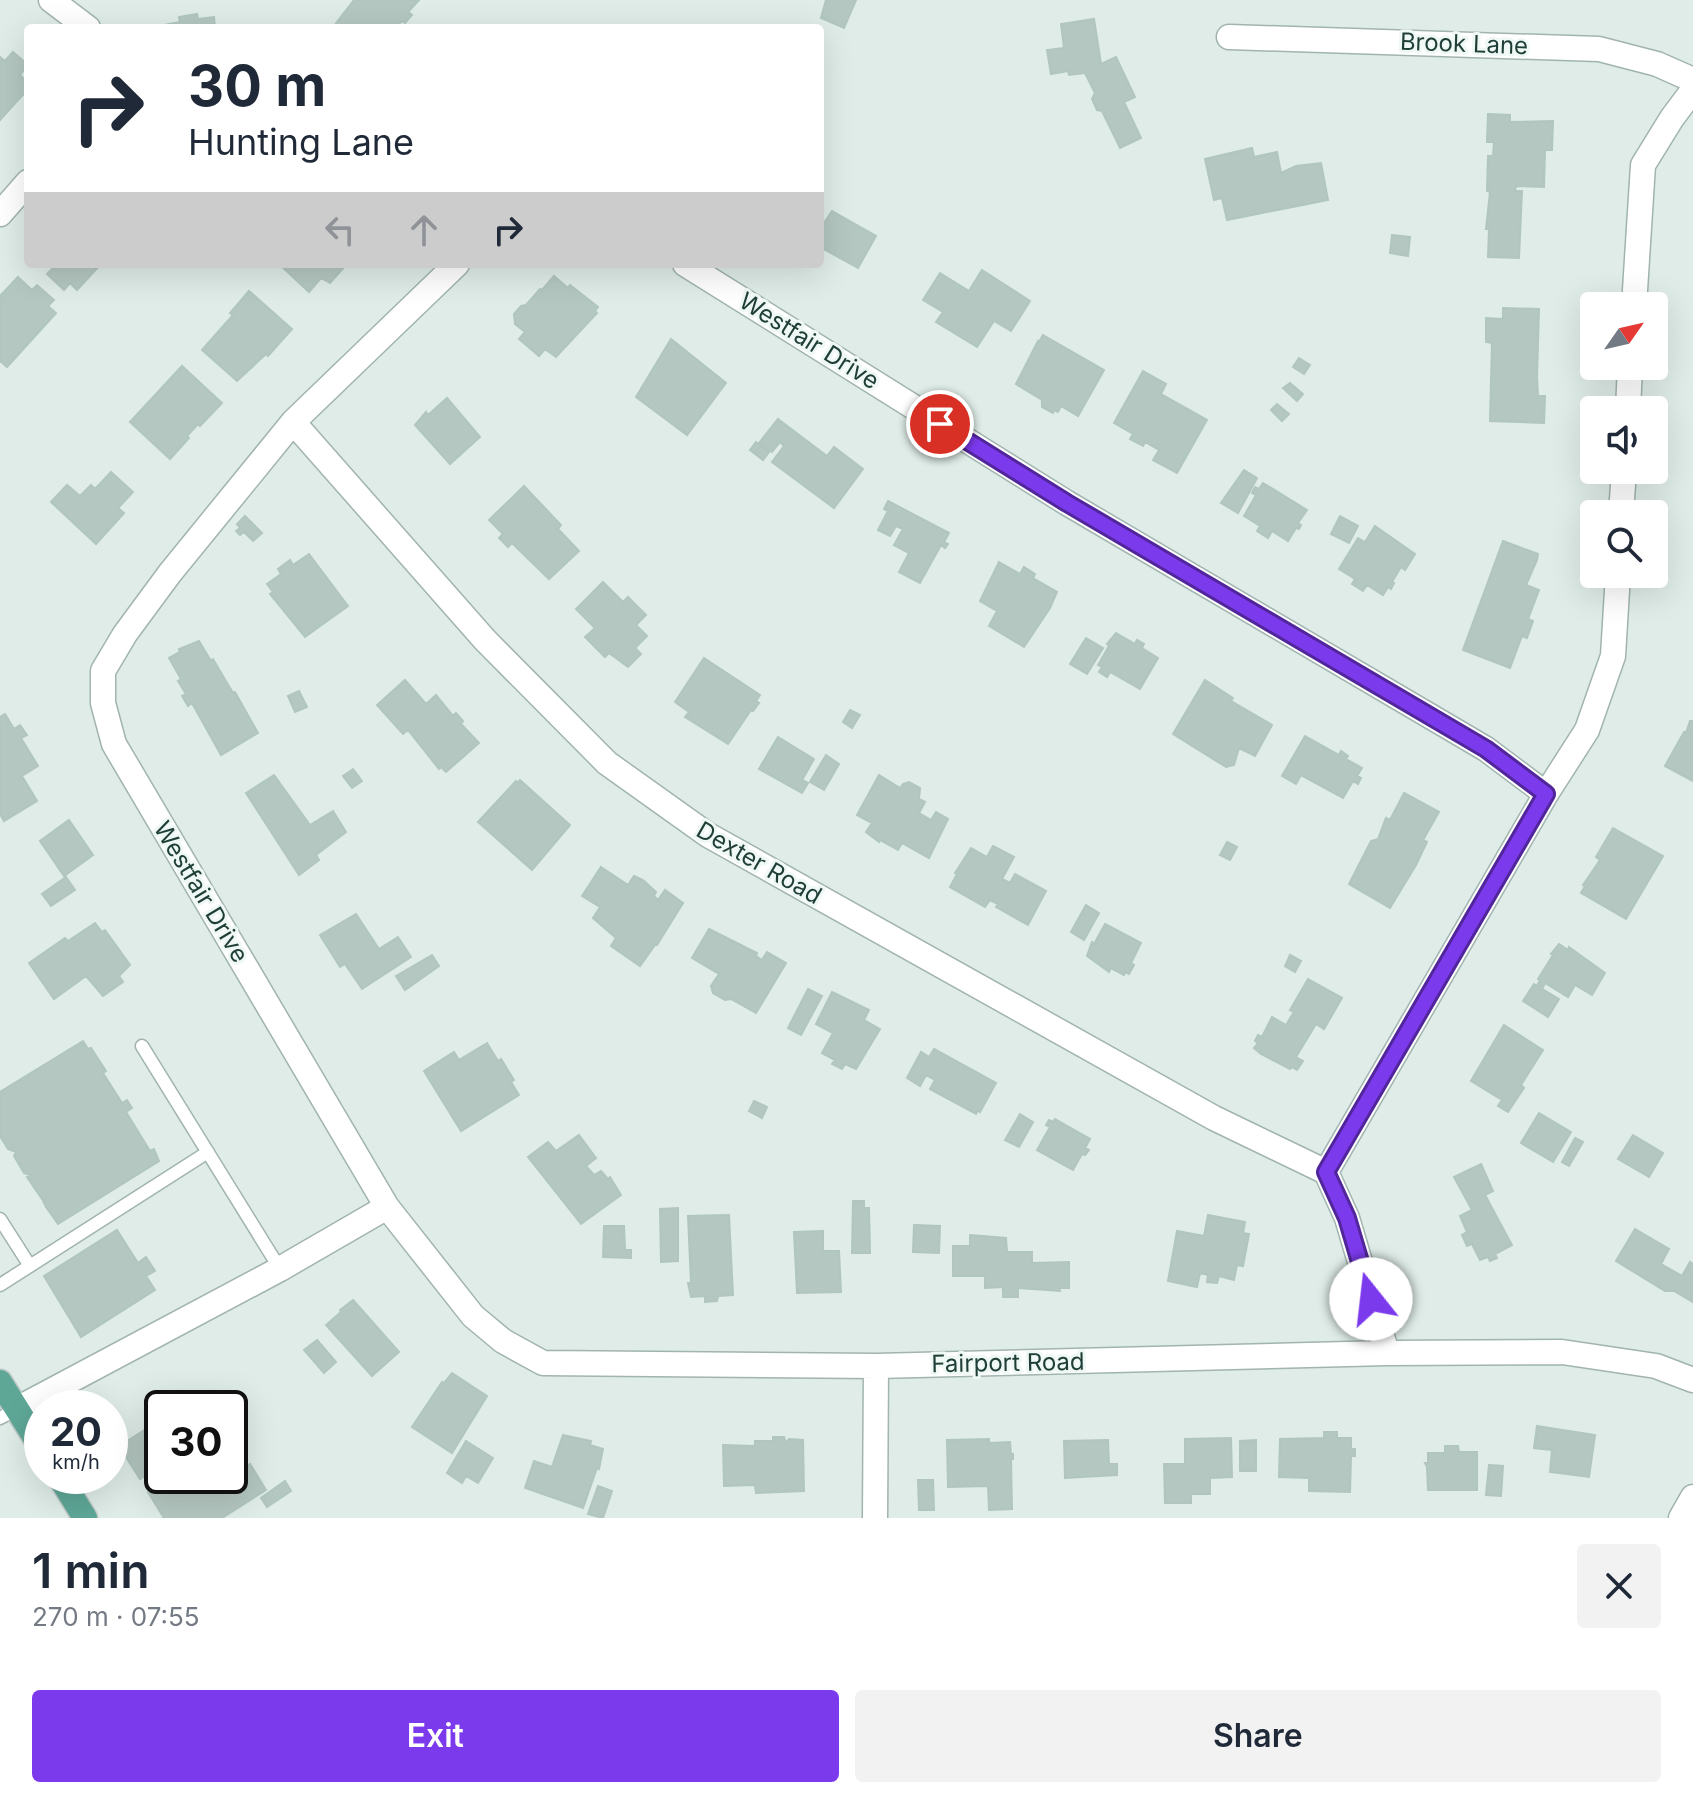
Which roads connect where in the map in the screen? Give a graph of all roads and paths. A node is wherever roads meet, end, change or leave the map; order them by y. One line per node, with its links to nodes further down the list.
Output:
1 (51, 0): 2 (street)
2 (83, 24)
3 (1229, 37): 4 (street, Brook Lane)
4 (1693, 80)
5 (1693, 90): 10 (street)
6 (24, 187): 7 (street)
7 (0, 214)
8 (453, 268): 11 (street, Westfair Drive)
9 (691, 268): 13 (street, Westfair Drive)
10 (1635, 292)
11 (293, 422): 16 (street, Dexter Road); 17 (street, Westfair Drive)
12 (1617, 588): 13 (street)
13 (1546, 794): 16 (street)
14 (142, 1046): 15 (lane)
15 (208, 1152): 19 (lane); 20 (lane)
16 (1326, 1172): 22 (street)
17 (387, 1207): 20 (street); 23 (street, Fairport Road)
18 (0, 1219): 19 (lane)
19 (30, 1266): 21 (lane)
20 (280, 1269): 26 (street)
21 (0, 1285)
22 (1387, 1353): 23 (street, Fairport Road); 24 (street, Fairport Road)
23 (876, 1366): 31 (street)
24 (1693, 1380)
25 (0, 1382): 26 (main road)
26 (8, 1413): 27 (main road)
27 (24, 1430)
28 (70, 1494): 30 (main road)
29 (1693, 1497): 32 (street)
30 (85, 1518)
31 (875, 1518)
32 (1681, 1518)

